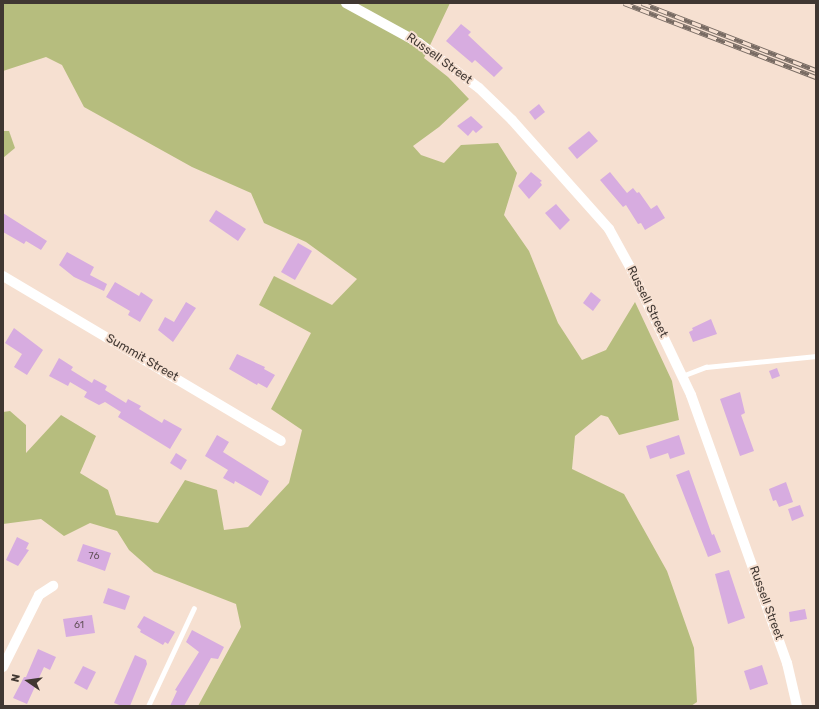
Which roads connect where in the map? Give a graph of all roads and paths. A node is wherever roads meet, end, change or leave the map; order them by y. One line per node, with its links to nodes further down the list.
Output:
1 (346, 3): 4 (street, Russell Street)
2 (3, 276): 5 (street, Summit Street)
3 (816, 356): 4 (lane)
4 (682, 376): 10 (street, Russell Street)
5 (281, 440)
6 (53, 586): 8 (street)
7 (194, 608): 9 (lane)
8 (3, 667)
9 (148, 706)
10 (797, 706)

